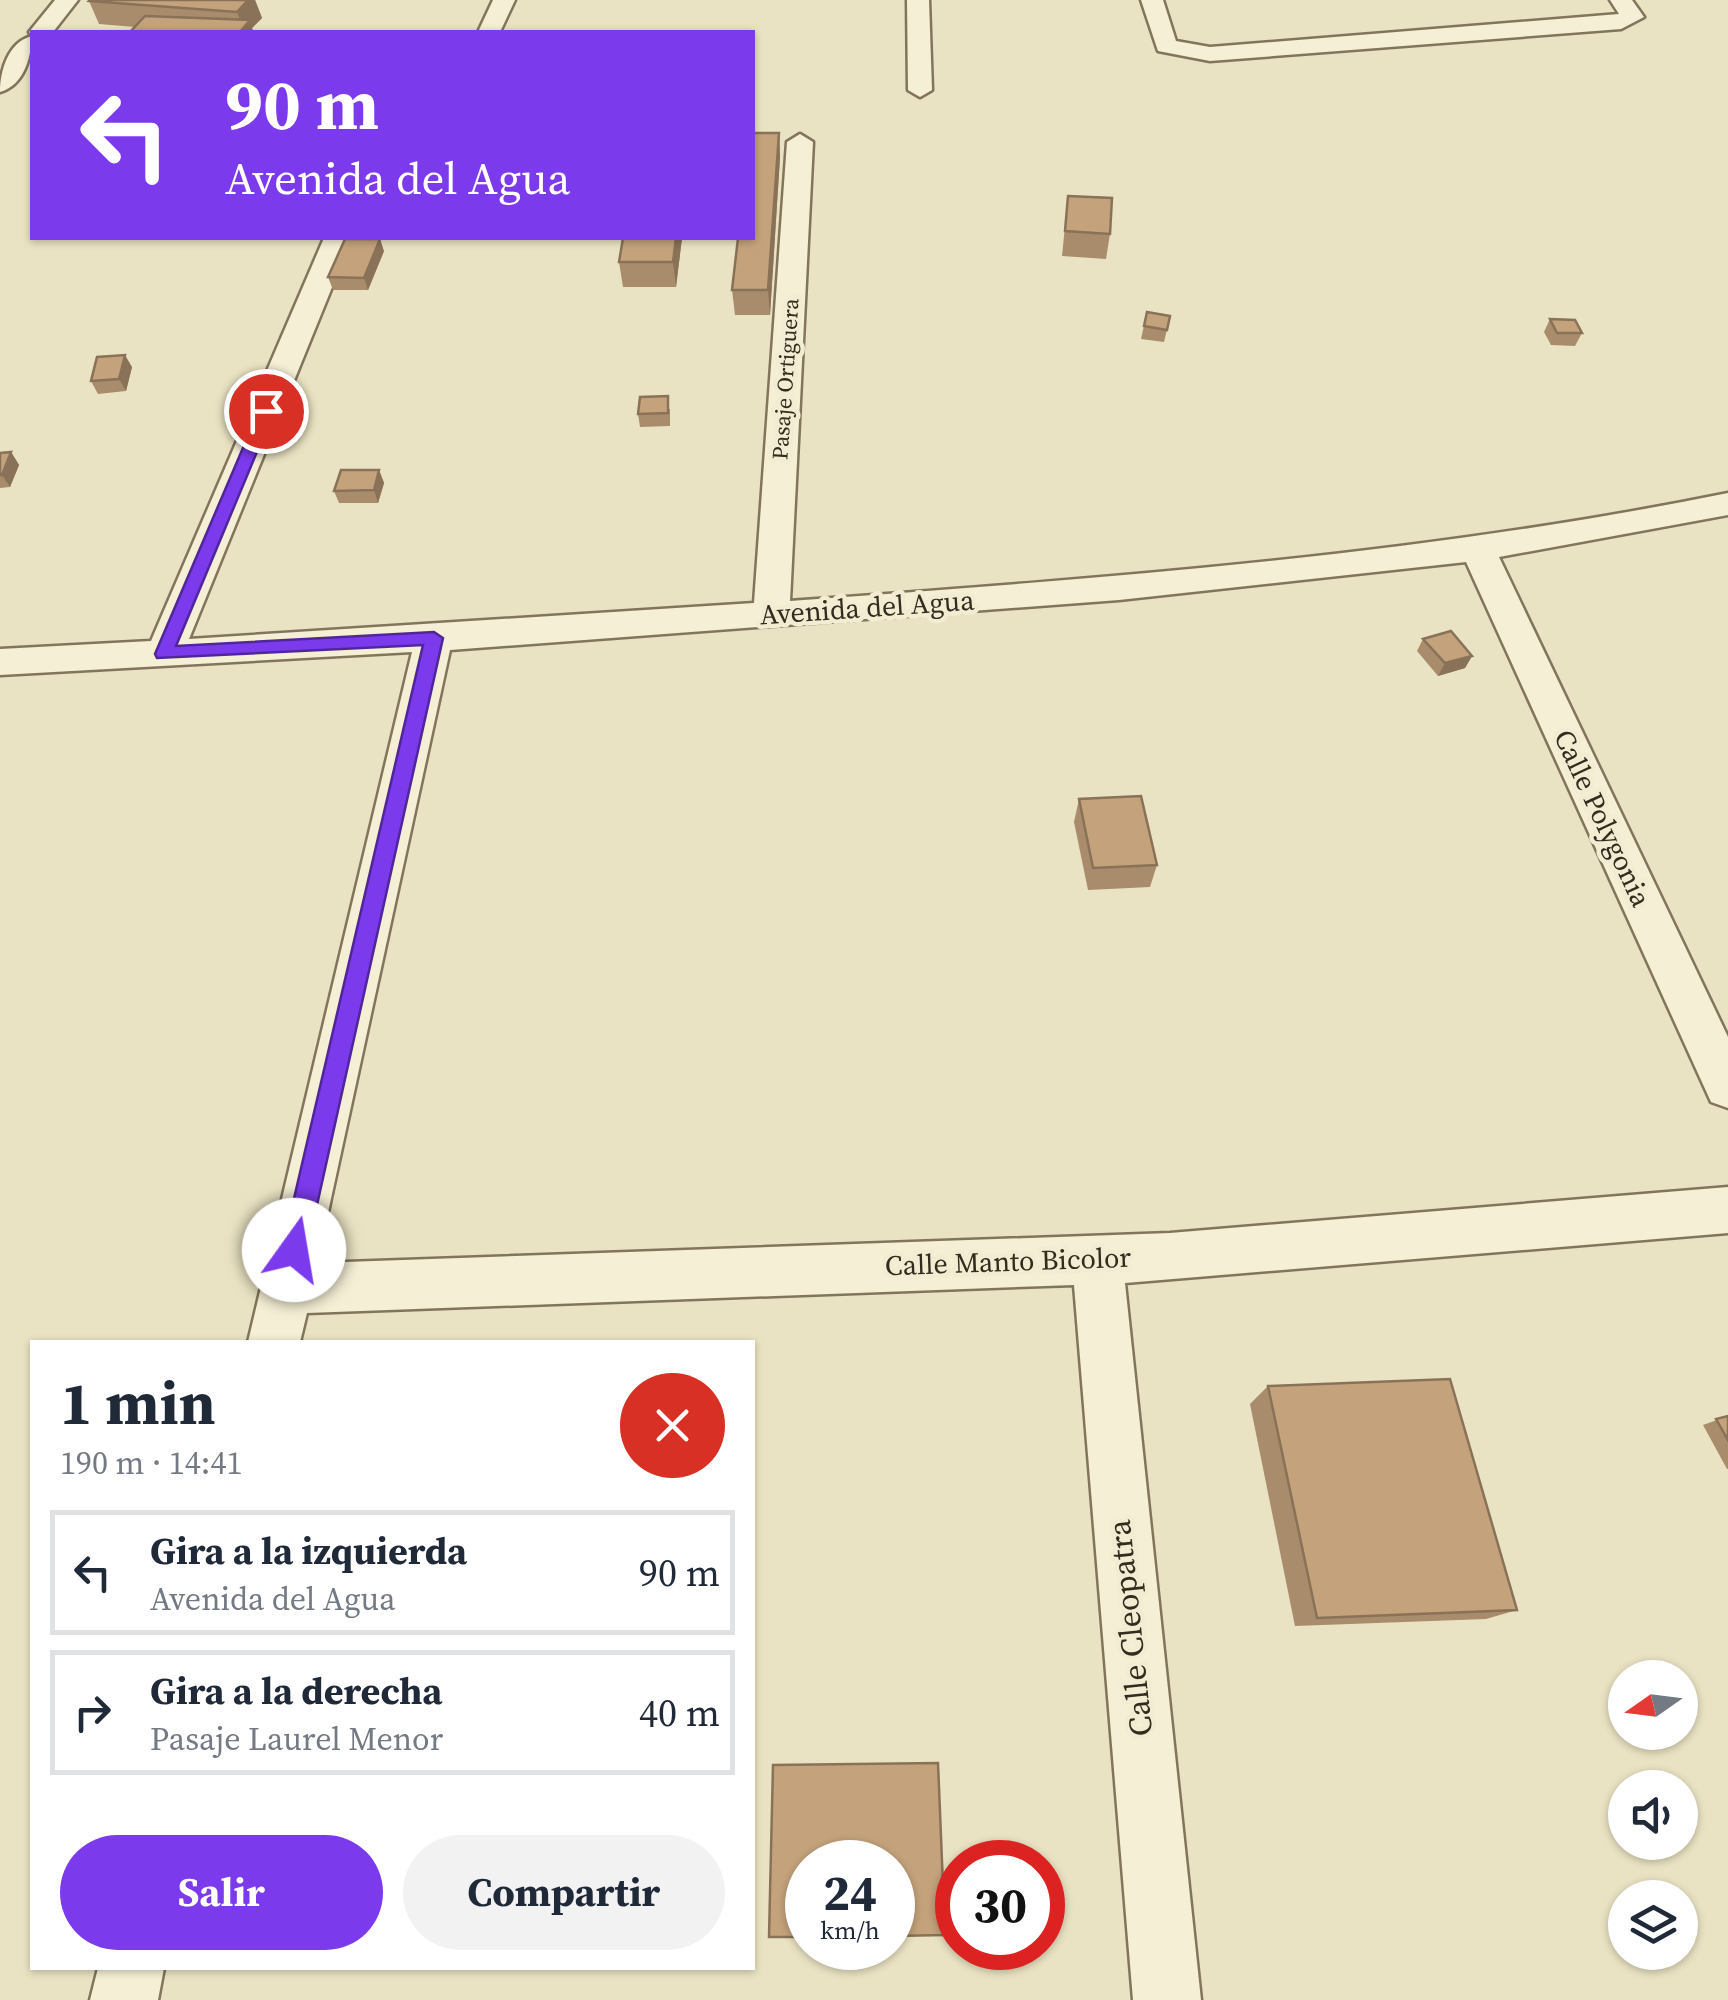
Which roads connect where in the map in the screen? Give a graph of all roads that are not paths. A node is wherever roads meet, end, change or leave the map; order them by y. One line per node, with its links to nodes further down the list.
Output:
1 (66, 0): 6 (street)
2 (504, 0): 7 (street)
3 (918, 0): 10 (street)
4 (1152, 0): 5 (street)
5 (1621, 0)
6 (43, 30)
7 (490, 30)
8 (30, 47): 9 (street)
9 (0, 85)
10 (920, 90)
11 (800, 142): 15 (street, Pasaje Ortiguera)
12 (337, 240): 17 (street)
13 (1728, 504): 14 (street, Avenida del Agua)
14 (1478, 549): 15 (street, Avenida del Agua); 19 (street, Calle Polygonia)
15 (770, 615): 16 (street, Avenida del Agua)
16 (434, 638): 17 (street, Avenida del Agua); 22 (street)
17 (164, 654): 18 (street, Avenida del Agua)
18 (0, 662)
19 (1728, 1087)
20 (1728, 1210): 21 (street, Calle Manto Bicolor)
21 (1097, 1257): 22 (street, Calle Manto Bicolor); 26 (street, Calle Cleopatra)
22 (286, 1289): 23 (street)
23 (274, 1340)
24 (132, 1970): 25 (street)
25 (124, 2000)
26 (1167, 2000)

